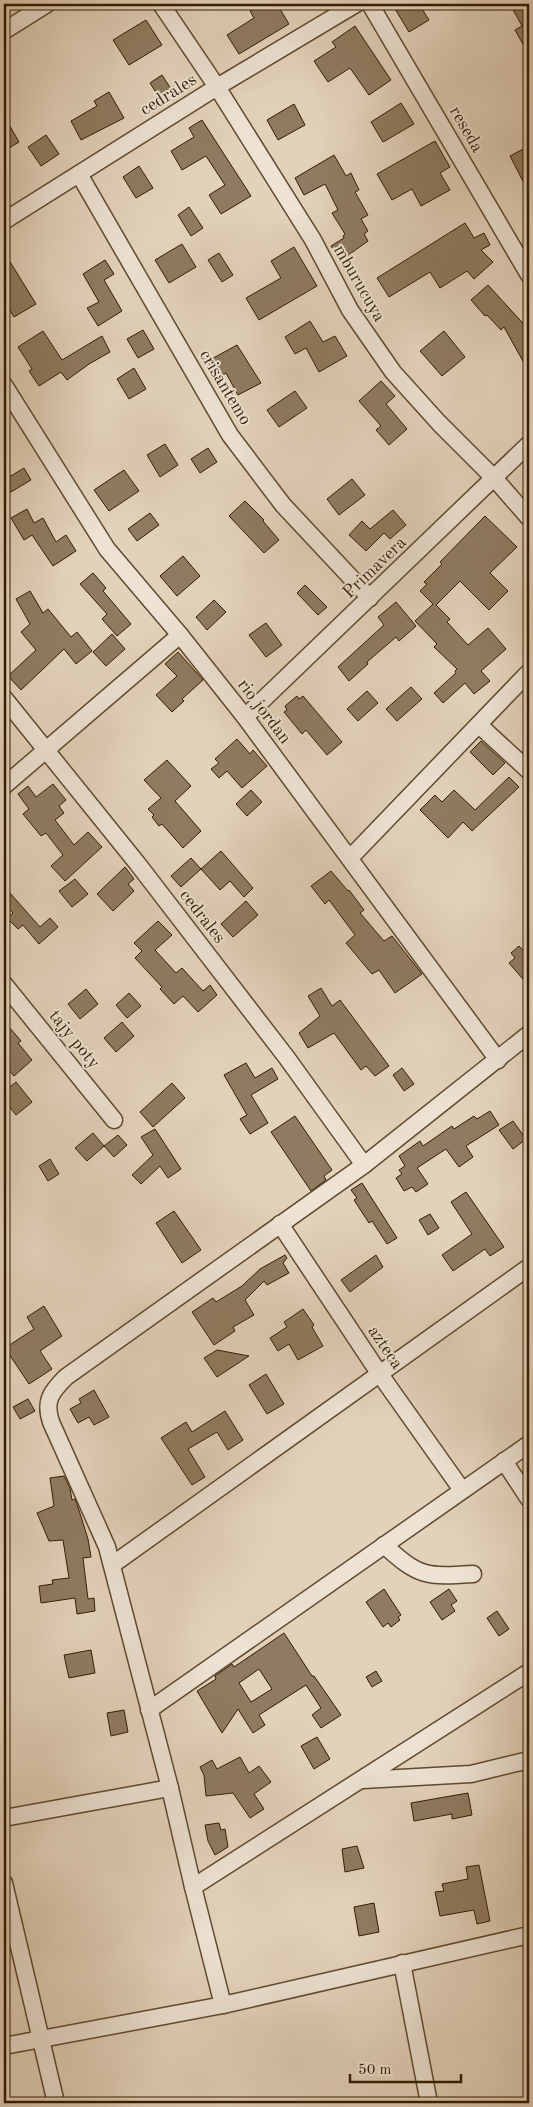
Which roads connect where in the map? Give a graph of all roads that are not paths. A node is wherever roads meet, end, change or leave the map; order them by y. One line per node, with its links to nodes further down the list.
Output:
1 (47, 4): 5 (street)
2 (161, 4): 6 (street, mburucuya)
3 (356, 4): 6 (street, cedrales)
4 (370, 4): 9 (street, reseda)
5 (4, 31)
6 (217, 87): 7 (street, cedrales); 12 (street, mburucuya)
7 (79, 174): 8 (street, cedrales); 14 (street, crisantemo)
8 (4, 221)
9 (529, 275)
10 (4, 385): 15 (street, rio jordan)
11 (529, 444): 12 (street, Primavera)
12 (494, 479): 13 (street, mburucuya); 14 (street, Primavera)
13 (529, 518)
14 (370, 598): 18 (street, Primavera)
15 (180, 635): 18 (street, rio jordan); 20 (street)
16 (529, 672): 19 (street)
17 (4, 698): 20 (street, cedrales)
18 (245, 717): 23 (street, rio jordan)
19 (479, 725): 21 (street); 23 (street)
20 (45, 751): 22 (street); 28 (street, cedrales)
21 (529, 771)
22 (4, 786)
23 (350, 858): 26 (street, rio jordan)
24 (4, 984): 27 (street, tajy poty)
25 (529, 1034): 26 (street)
26 (498, 1060): 28 (street)
27 (114, 1120)
28 (364, 1165): 29 (street)
29 (280, 1224): 31 (street, azteca); 37 (street)
30 (529, 1267): 31 (street)
31 (379, 1373): 34 (street, azteca); 37 (street)
32 (529, 1444): 33 (street)
33 (504, 1461): 34 (street); 35 (street)
34 (462, 1490): 36 (street)
35 (529, 1499)
36 (384, 1545): 38 (street); 40 (street)
37 (112, 1565): 40 (street)
38 (472, 1574)
39 (529, 1672): 42 (street)
40 (149, 1710): 43 (street)
41 (529, 1760): 42 (street)
42 (361, 1780): 46 (street)
43 (170, 1788): 44 (street); 46 (street)
44 (4, 1818)
45 (4, 1884): 50 (street)
46 (193, 1887): 49 (street)
47 (529, 1935): 48 (street)
48 (402, 1964): 49 (street); 53 (street)
49 (223, 2005): 50 (street)
50 (41, 2038): 51 (street); 52 (street)
51 (4, 2046)
52 (56, 2103)
53 (429, 2103)

